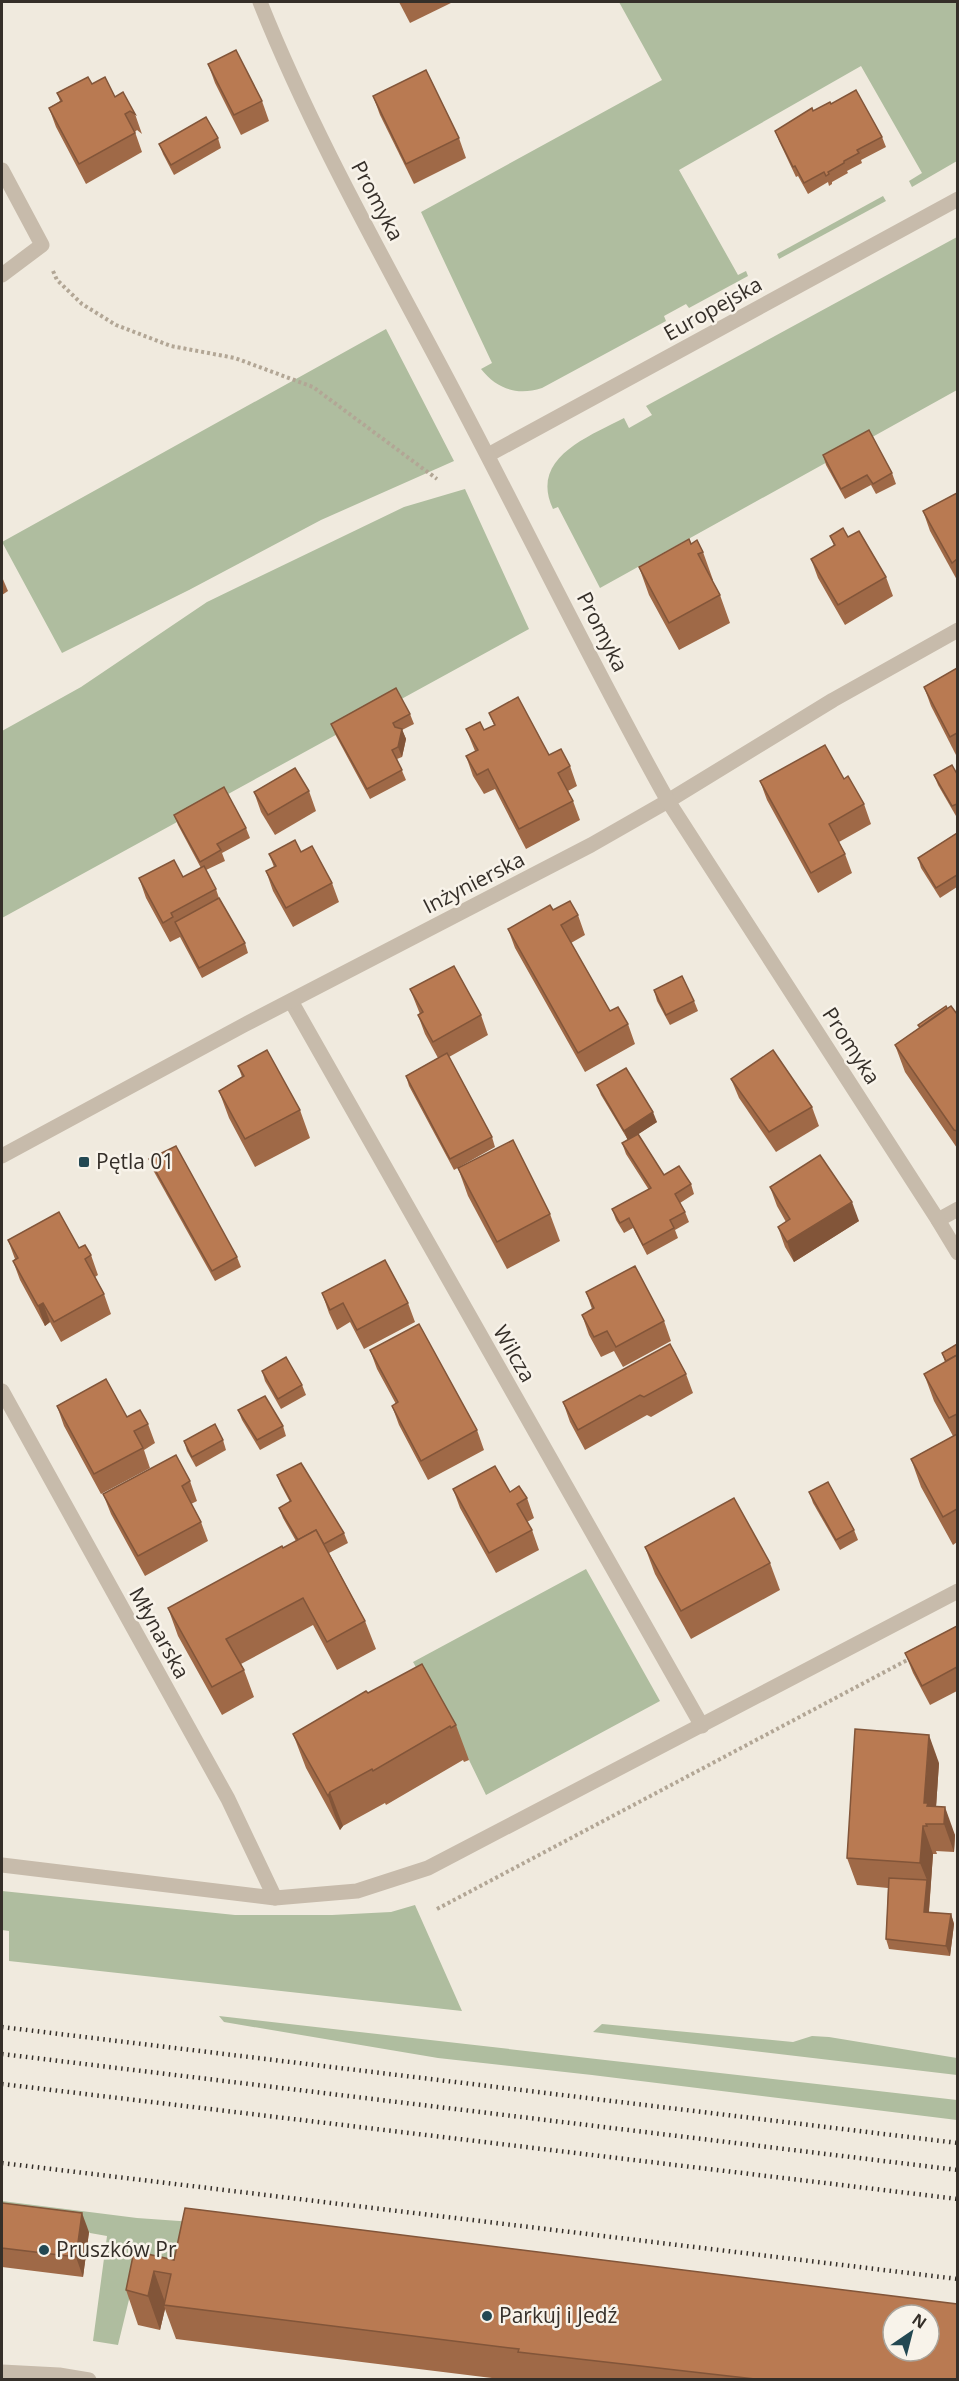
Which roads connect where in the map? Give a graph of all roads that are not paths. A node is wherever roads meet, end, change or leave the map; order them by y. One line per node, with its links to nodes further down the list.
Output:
1 (260, 2): 5 (street, Promyka)
2 (2, 170): 4 (street)
3 (957, 199): 5 (street, Europejska)
4 (2, 275)
5 (488, 455): 7 (street, Promyka)
6 (957, 630): 7 (street, Inżynierska)
7 (668, 801): 8 (street, Inżynierska); 11 (street, Promyka)
8 (291, 1001): 9 (street, Inżynierska); 15 (street, Wilcza)
9 (2, 1156)
10 (957, 1209): 11 (street)
11 (938, 1220): 12 (street, Promyka)
12 (957, 1253)
13 (2, 1391): 17 (street, Młynarska)
14 (957, 1591): 15 (street)
15 (702, 1726): 17 (street)
16 (2, 1865): 17 (street)
17 (276, 1898)
18 (2, 2372): 19 (street)
19 (89, 2379)

